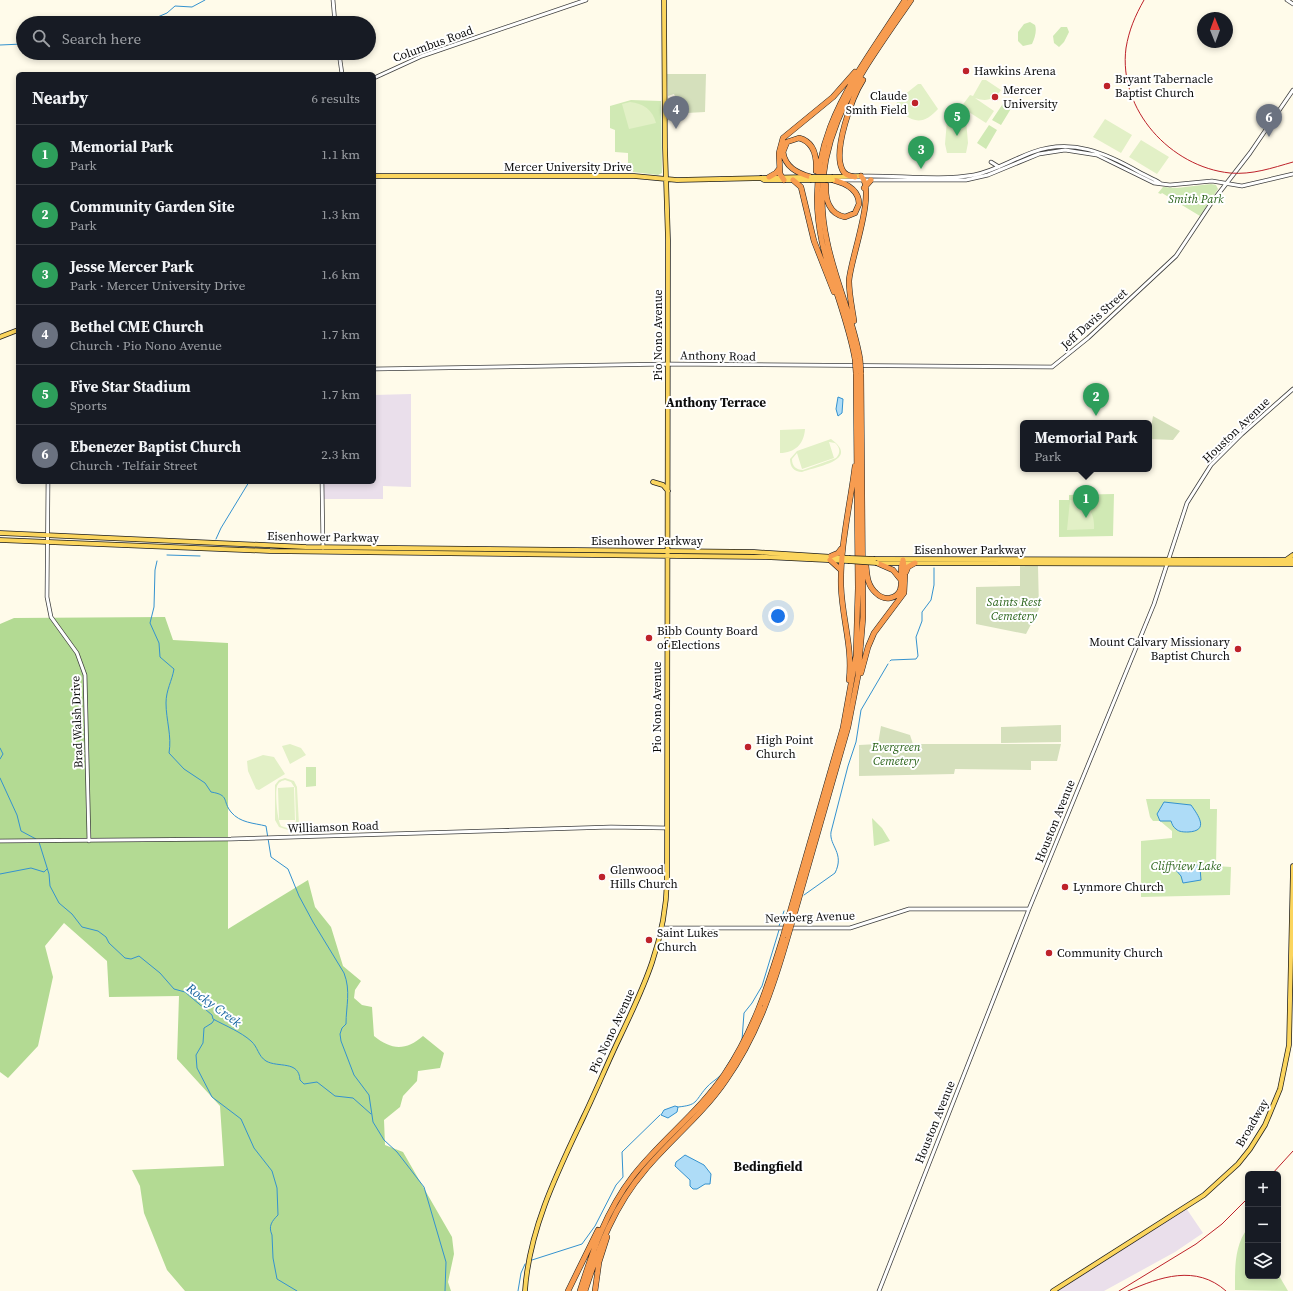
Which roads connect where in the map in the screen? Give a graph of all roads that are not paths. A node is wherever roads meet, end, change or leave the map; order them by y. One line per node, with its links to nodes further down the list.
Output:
1 (333, 0): 8 (street)
2 (586, 0): 13 (street, Columbus Road)
3 (664, 0): 26 (main road, Pio Nono Avenue)
4 (905, 0): 10 (highway)
5 (911, 0): 9 (highway)
6 (1287, 0): 7 (street)
7 (1293, 4)
8 (334, 16)
9 (887, 37): 15 (highway); 25 (highway)
10 (869, 56): 18 (highway); 33 (highway)
11 (340, 60): 12 (street)
12 (342, 72)
13 (376, 77)
14 (1293, 90): 31 (street, Jeff Davis Street)
15 (830, 141): 27 (highway); 37 (highway)
16 (991, 162): 17 (street)
17 (999, 167): 25 (street, Mercer University Drive); 30 (street, Mercer University Drive)
18 (779, 169): 21 (highway); 23 (highway)
19 (1293, 174): 31 (street)
20 (376, 176): 26 (main road, Mercer University Drive)
21 (769, 177): 22 (main road, Mercer University Drive); 23 (main road, Mercer University Drive)
22 (761, 178): 23 (main road, Mercer University Drive); 26 (main road, Mercer University Drive)
23 (783, 178): 24 (main road, Mercer University Drive); 28 (main road, Mercer University Drive)
24 (810, 178): 27 (main road, Mercer University Drive, bridge); 28 (main road, Mercer University Drive); 33 (highway)
25 (860, 178): 27 (main road, Mercer University Drive); 27 (street, Mercer University Drive); 29 (street, Mercer University Drive); 32 (highway)
26 (666, 179): 39 (main road, Pio Nono Avenue)
27 (833, 179)
28 (793, 180): 34 (highway)
29 (871, 180): 30 (street, Mercer University Drive); 32 (highway)
30 (1162, 184): 31 (street)
31 (1226, 184): 40 (street, Jeff Davis Street)
32 (864, 188): 37 (highway)
33 (818, 214): 34 (highway)
34 (849, 329): 38 (highway)
35 (16, 331): 36 (main road)
36 (0, 338)
37 (856, 338): 38 (highway)
38 (857, 359): 42 (highway, bridge)
39 (668, 364): 40 (street, Anthony Road); 41 (street, Anthony Road); 48 (main road, Pio Nono Avenue)
40 (1039, 366)
41 (376, 369)
42 (859, 373): 44 (highway); 49 (highway)
43 (1293, 389): 65 (street, Houston Avenue)
44 (858, 447): 54 (highway); 72 (highway)
45 (654, 482): 48 (main road)
46 (48, 484): 51 (street, Brad Walsh Drive)
47 (322, 484): 55 (street)
48 (668, 491): 56 (main road, Pio Nono Avenue)
49 (863, 524): 70 (highway); 71 (highway)
50 (0, 534): 51 (main road, Eisenhower Parkway)
51 (48, 535): 53 (street, Brad Walsh Drive); 55 (main road, Eisenhower Parkway)
52 (0, 540): 53 (main road, Eisenhower Parkway)
53 (48, 542): 55 (main road, Eisenhower Parkway); 74 (street, Brad Walsh Drive)
54 (842, 548): 59 (highway); 60 (highway)
55 (323, 550): 56 (main road, Eisenhower Parkway); 58 (main road, Eisenhower Parkway)
56 (668, 551): 58 (main road, Pio Nono Avenue); 59 (main road, Eisenhower Parkway)
57 (1293, 555): 61 (main road)
58 (668, 556): 59 (main road, Eisenhower Parkway); 73 (main road, Pio Nono Avenue)
59 (831, 558): 60 (main road, Eisenhower Parkway); 68 (highway)
60 (841, 559): 63 (main road, Eisenhower Parkway, bridge); 68 (highway)
61 (1285, 560): 62 (main road, Eisenhower Parkway); 65 (main road, Eisenhower Parkway)
62 (1293, 560)
63 (876, 561): 64 (main road, Eisenhower Parkway); 70 (highway)
64 (903, 562): 65 (main road, Eisenhower Parkway); 66 (main road, Eisenhower Parkway); 69 (highway); 70 (highway)
65 (1168, 562): 66 (main road, Eisenhower Parkway); 67 (main road, Eisenhower Parkway); 77 (street, Houston Avenue)
66 (915, 563): 69 (highway)
67 (1292, 565)
68 (841, 571): 72 (highway)
69 (905, 573): 71 (highway)
70 (902, 580)
71 (854, 697): 78 (highway)
72 (843, 728): 78 (highway)
73 (666, 828): 74 (street, Williamson Road); 79 (main road, Pio Nono Avenue)
74 (89, 840): 75 (street, Williamson Road)
75 (0, 841)
76 (1293, 866): 89 (main road, Broadway)
77 (1029, 909): 79 (street, Newberg Avenue); 88 (street, Houston Avenue)
78 (790, 919): 80 (highway, bridge)
79 (662, 928): 83 (main road, Pio Nono Avenue)
80 (785, 936): 81 (highway); 82 (highway)
81 (632, 1186): 86 (highway); 87 (highway)
82 (609, 1214): 84 (highway); 85 (highway)
83 (525, 1291)
84 (568, 1291)
85 (580, 1291)
86 (585, 1291)
87 (595, 1291)
88 (878, 1291)
89 (1053, 1291)

